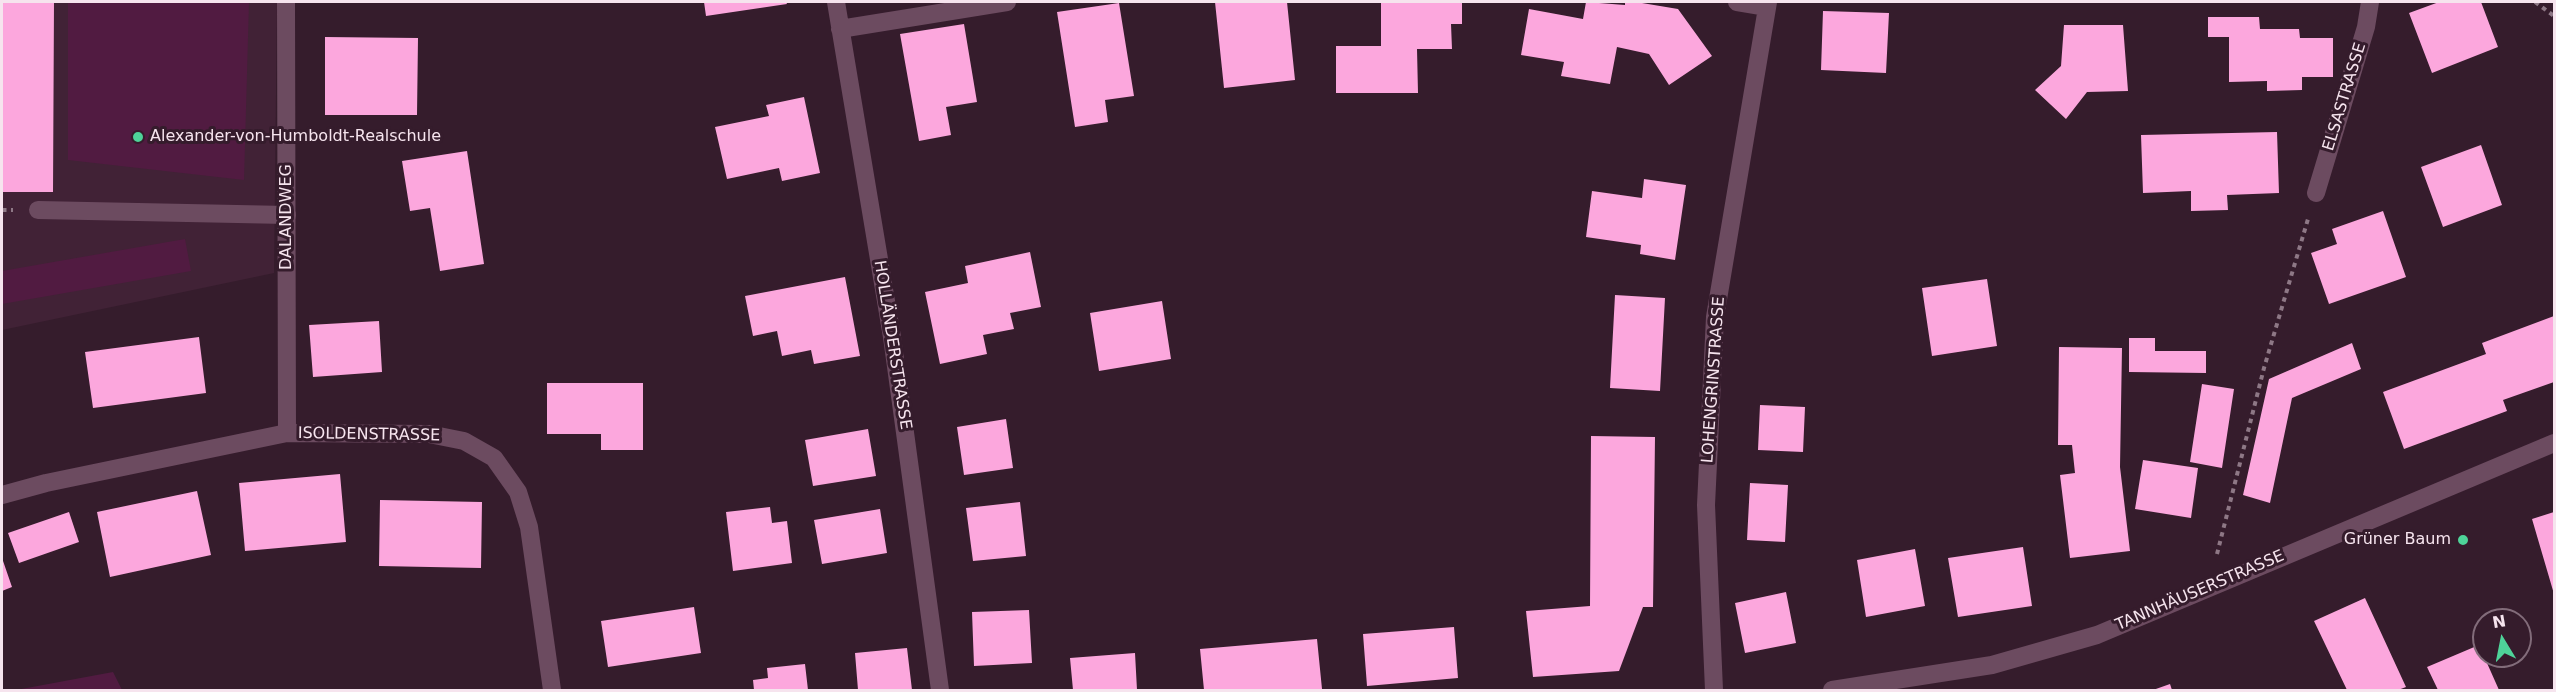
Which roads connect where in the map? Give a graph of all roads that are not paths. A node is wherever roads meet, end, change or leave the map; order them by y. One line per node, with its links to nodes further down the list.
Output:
1 (286, 2): 10 (street, DALANDWEG)
2 (836, 2): 7 (street, HOLLÄNDERSTRASSE)
3 (1007, 2): 7 (street)
4 (1737, 2): 6 (street)
5 (2370, 2): 8 (street, ELSASTRASSE)
6 (1768, 4): 16 (street, LOHENGRINSTRASSE)
7 (840, 29): 15 (street, HOLLÄNDERSTRASSE)
8 (2316, 193)
9 (38, 210): 10 (street)
10 (287, 215): 11 (street, DALANDWEG)
11 (287, 434): 13 (street, ISOLDENSTRASSE); 14 (street, ISOLDENSTRASSE)
12 (2554, 443): 17 (street, TANNHÄUSERSTRASSE)
13 (2, 495)
14 (552, 690)
15 (940, 690)
16 (1714, 690)
17 (1832, 690)

